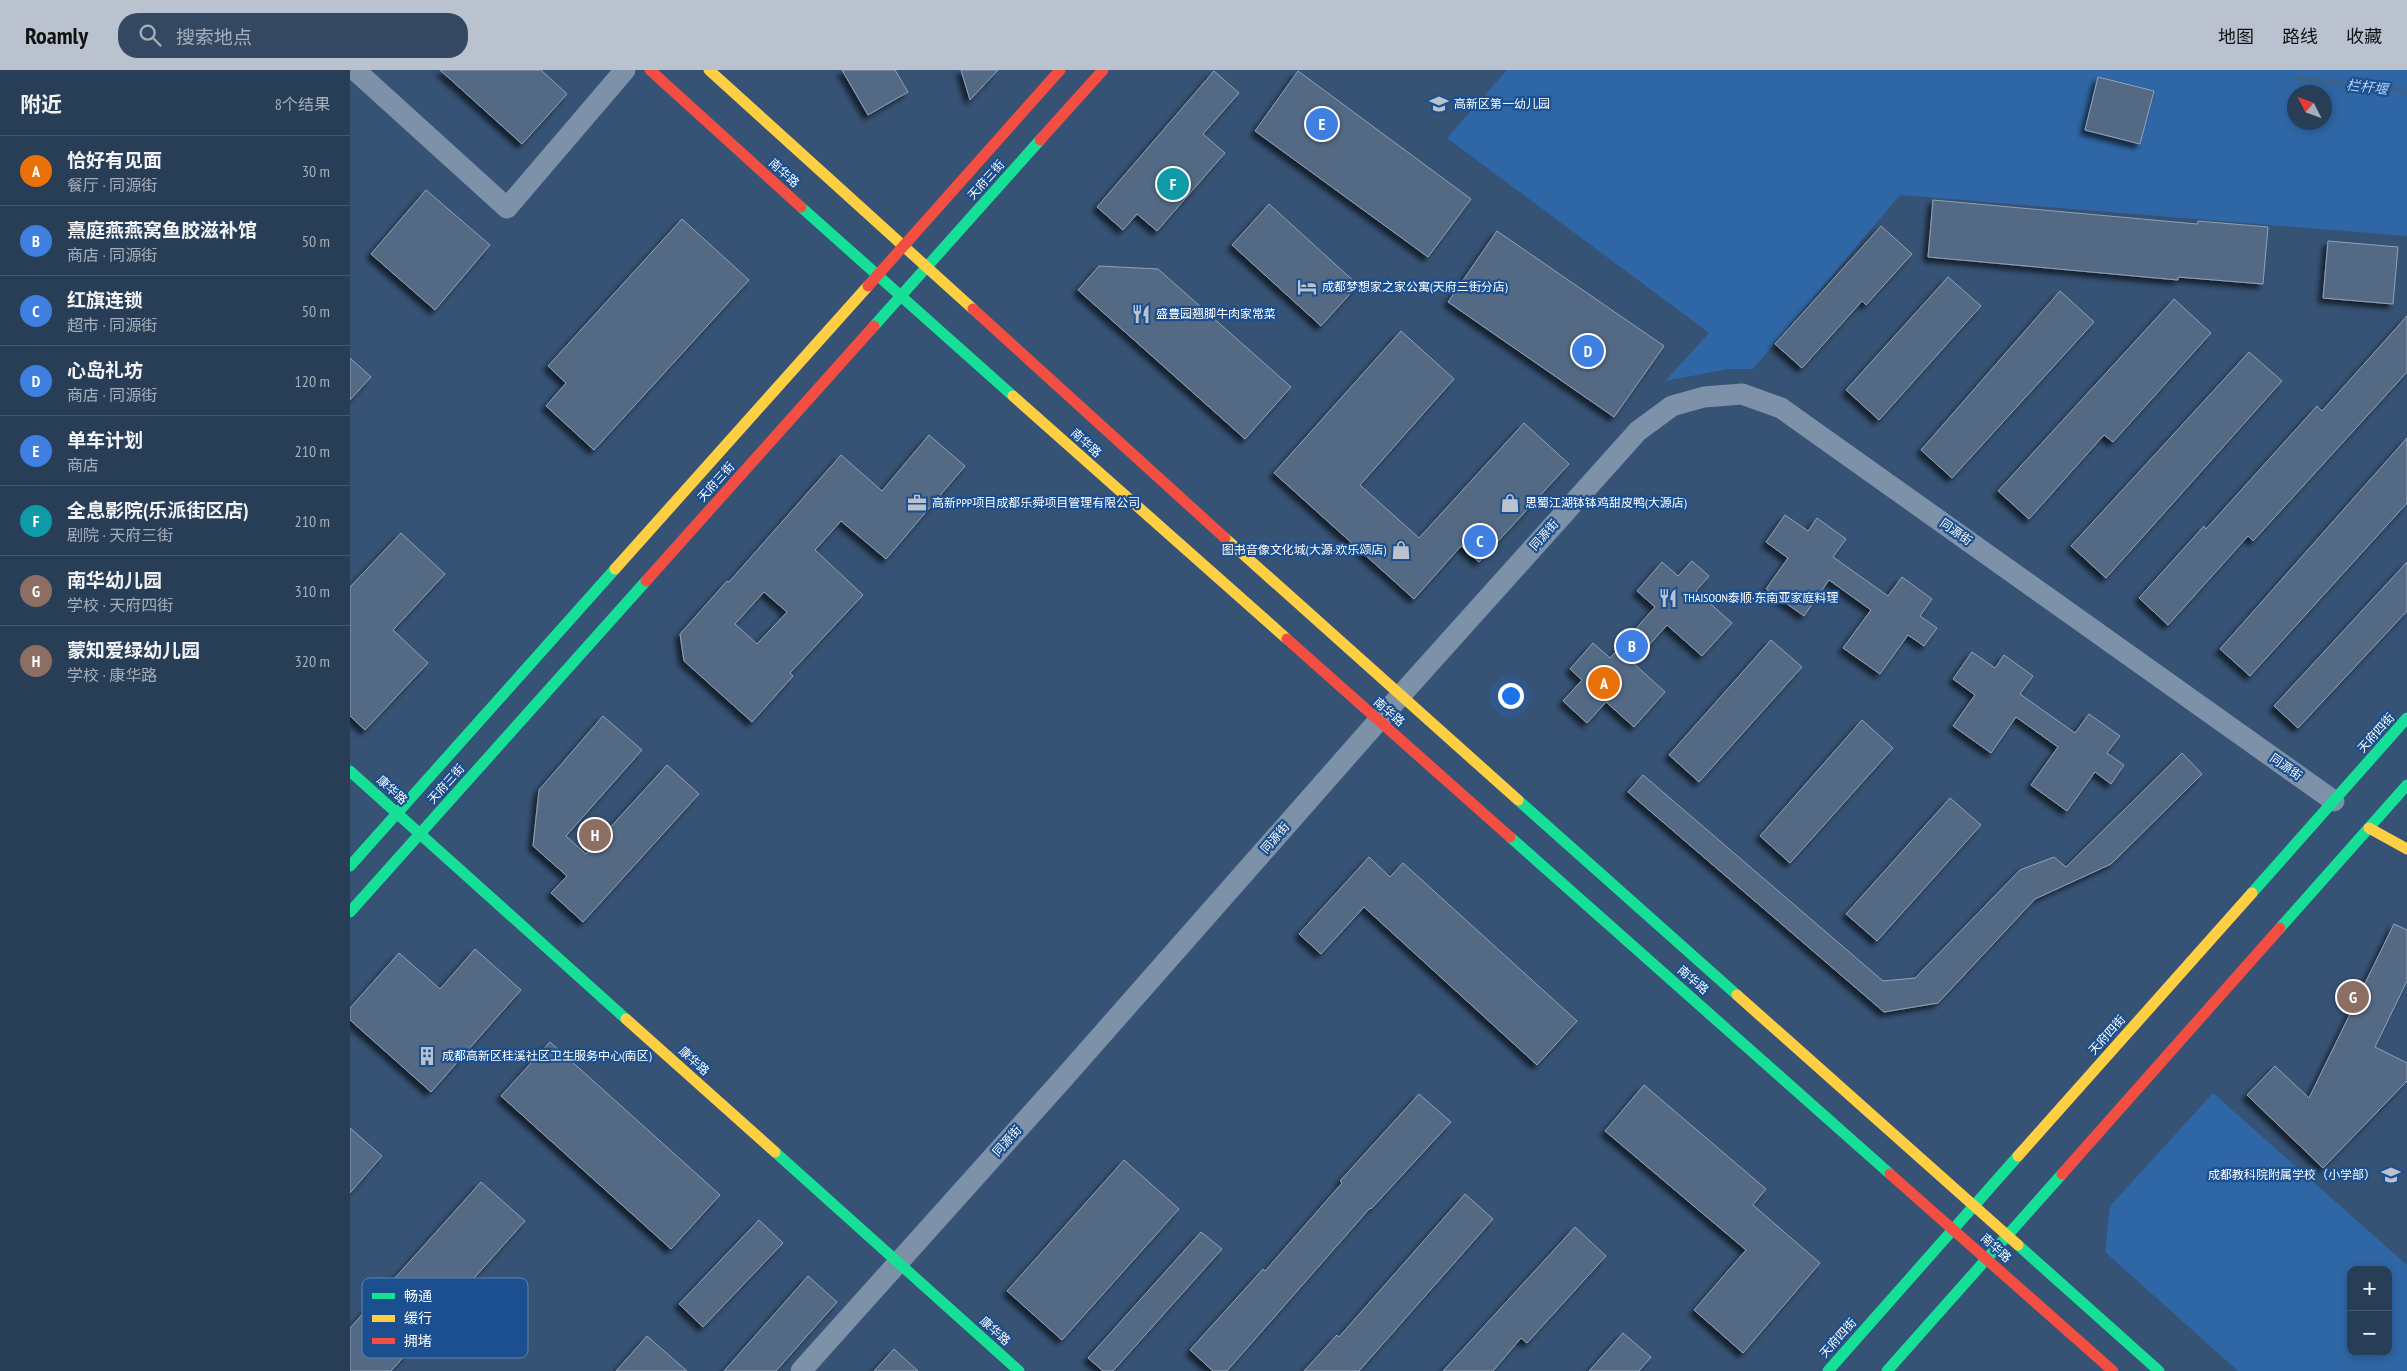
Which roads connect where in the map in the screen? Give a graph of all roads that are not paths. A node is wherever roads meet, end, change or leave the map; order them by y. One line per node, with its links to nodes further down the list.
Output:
1 (356, 70): 2 (street)
2 (625, 70)
3 (650, 70): 9 (main road, 南华路)
4 (709, 70): 7 (main road, 南华路)
5 (1060, 70): 7 (main road, 天府三街)
6 (1103, 70): 8 (main road, 天府三街)
7 (904, 246): 8 (main road, 南华路); 9 (main road, 天府三街)
8 (926, 268): 10 (main road, 天府三街); 11 (main road, 南华路)
9 (877, 276): 10 (main road, 南华路); 17 (main road, 天府三街)
10 (901, 296): 13 (main road, 南华路); 19 (main road, 天府三街)
11 (1401, 695): 13 (street, 同源街); 16 (street, 同源街); 23 (main road, 南华路)
12 (2407, 718): 16 (main road, 天府四街)
13 (1378, 721): 24 (main road, 南华路); 27 (street, 同源街)
14 (350, 771): 17 (main road, 康华路)
15 (2407, 785): 18 (main road)
16 (2334, 801): 23 (main road, 天府四街)
17 (397, 813): 19 (main road, 康华路); 21 (main road, 天府三街)
18 (2369, 828): 20 (main road); 25 (main road)
19 (420, 834): 22 (main road, 天府三街); 27 (main road, 康华路)
20 (2407, 849)
21 (350, 866)
22 (350, 912)
23 (1975, 1205): 24 (main road, 天府四街); 25 (main road, 南华路)
24 (1954, 1228): 26 (main road, 南华路); 30 (main road, 天府四街)
25 (2008, 1234): 26 (main road); 33 (main road, 南华路)
26 (1987, 1258): 31 (main road); 32 (main road, 南华路)
27 (898, 1262): 28 (street, 同源街); 29 (main road, 康华路)
28 (801, 1371)
29 (1019, 1371)
30 (1828, 1371)
31 (1887, 1371)
32 (2113, 1371)
33 (2159, 1371)

